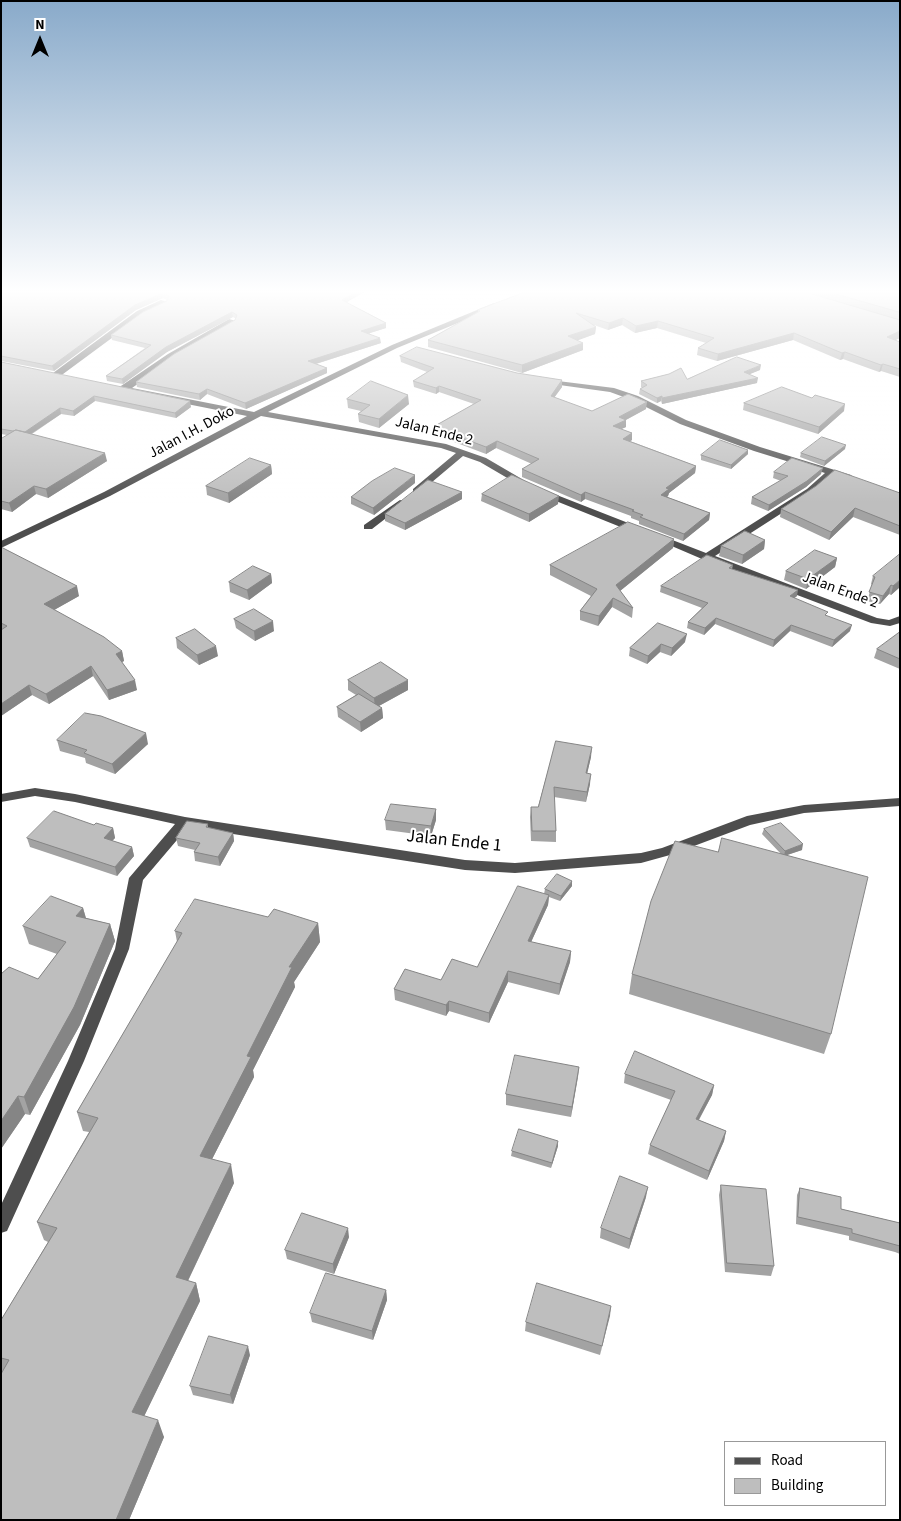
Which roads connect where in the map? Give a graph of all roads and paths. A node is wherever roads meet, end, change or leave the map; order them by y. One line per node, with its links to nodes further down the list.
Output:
1 (69, 362): 4 (street)
2 (163, 362): 7 (street)
3 (362, 362): 8 (street, Jalan I.H. Doko)
4 (73, 378)
5 (532, 379): 10 (street)
6 (108, 385): 7 (street, Jalan Ende 2)
7 (126, 388): 8 (street, Jalan Ende 2)
8 (257, 414): 9 (street, Jalan Ende 2); 13 (street, Jalan I.H. Doko)
9 (463, 452): 12 (street); 14 (street, Jalan Ende 2)
10 (832, 472): 11 (street); 14 (street)
11 (859, 481)
12 (368, 527)
13 (1, 545)
14 (706, 557): 15 (street, Jalan Ende 2)
15 (900, 619)
16 (1, 798): 18 (street, Jalan Ende 1)
17 (900, 802): 18 (street, Jalan Ende 1)
18 (185, 822): 19 (street)
19 (1, 1225)

